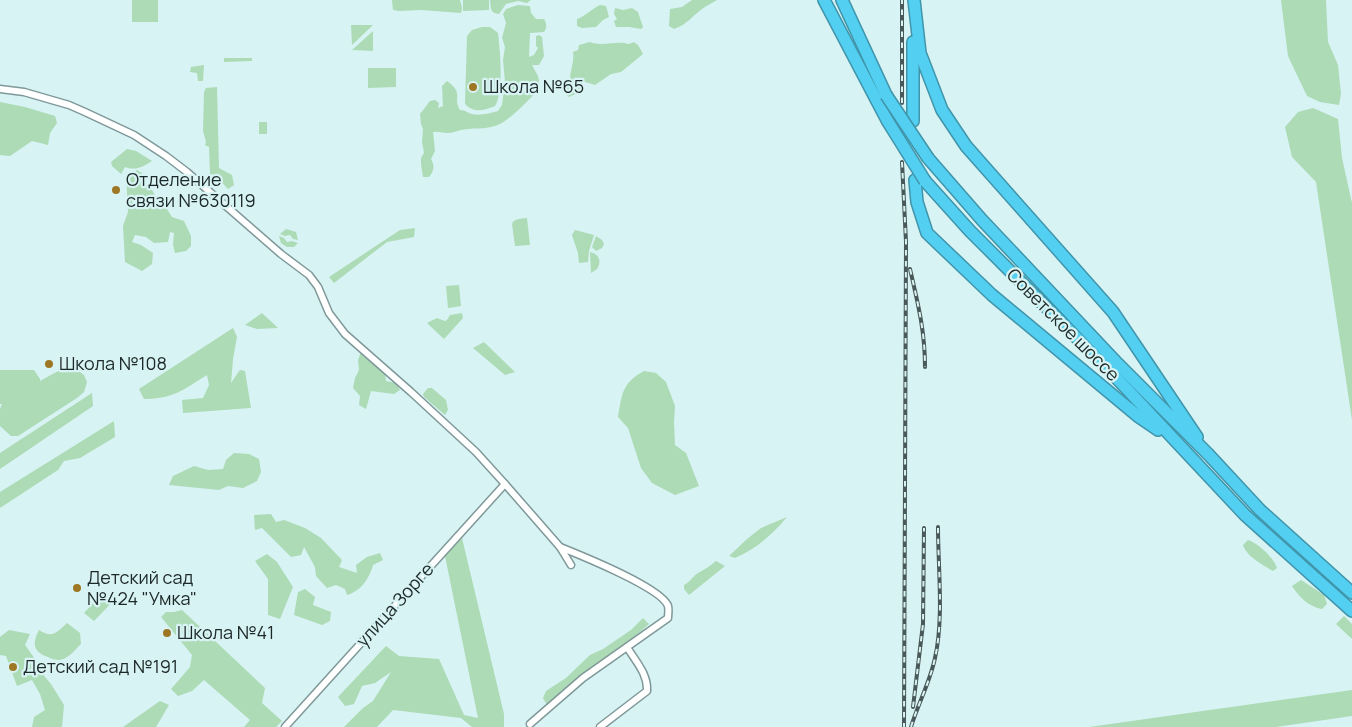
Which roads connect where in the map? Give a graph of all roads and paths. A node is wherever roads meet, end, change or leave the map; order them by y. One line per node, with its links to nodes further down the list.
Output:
1 (824, 0): 6 (highway, Советское шоссе, bridge)
2 (842, 0): 8 (highway, Советское шоссе, bridge)
3 (913, 0): 5 (highway); 8 (highway)
4 (0, 89): 9 (street)
5 (913, 121)
6 (920, 181): 7 (highway, Советское шоссе); 7 (highway)
7 (1176, 442): 11 (highway, Советское шоссе)
8 (1209, 455): 10 (highway, Советское шоссе)
9 (505, 484): 12 (street); 18 (street, улица Зорге)
10 (1260, 510): 11 (highway); 14 (highway, Советское шоссе)
11 (1251, 520): 15 (highway, Советское шоссе)
12 (560, 548): 13 (street); 16 (street)
13 (571, 566)
14 (1352, 593)
15 (1352, 611)
16 (627, 647): 17 (street); 19 (street)
17 (530, 724)
18 (285, 727)
19 (600, 727)

